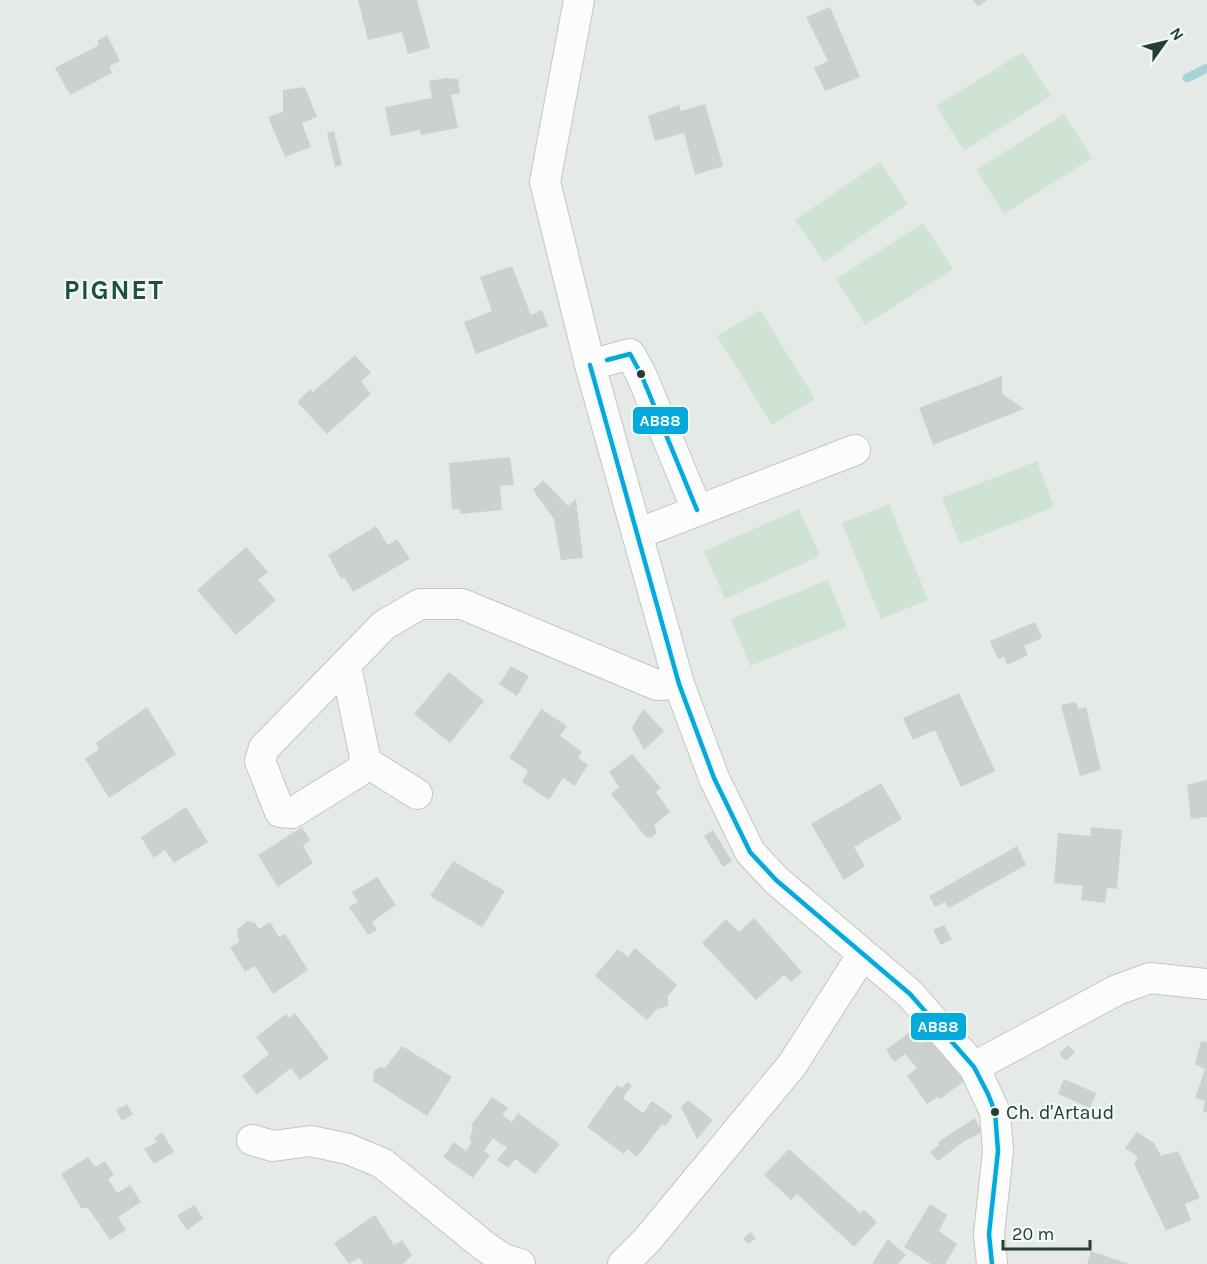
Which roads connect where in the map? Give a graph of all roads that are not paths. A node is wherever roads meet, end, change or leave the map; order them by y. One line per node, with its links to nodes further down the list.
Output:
1 (579, 0): 2 (street)
2 (590, 365): 4 (street); 5 (street)
3 (855, 450): 4 (street)
4 (697, 510): 5 (street)
5 (637, 534): 7 (street)
6 (346, 666): 7 (street); 8 (street); 8 (street)
7 (680, 684): 10 (street)
8 (366, 762): 9 (street)
9 (417, 794)
10 (863, 954): 12 (street); 15 (street)
11 (1202, 976): 12 (street)
12 (974, 1067): 16 (street)
13 (252, 1140): 14 (street)
14 (520, 1264)
15 (623, 1264)
16 (993, 1264)

